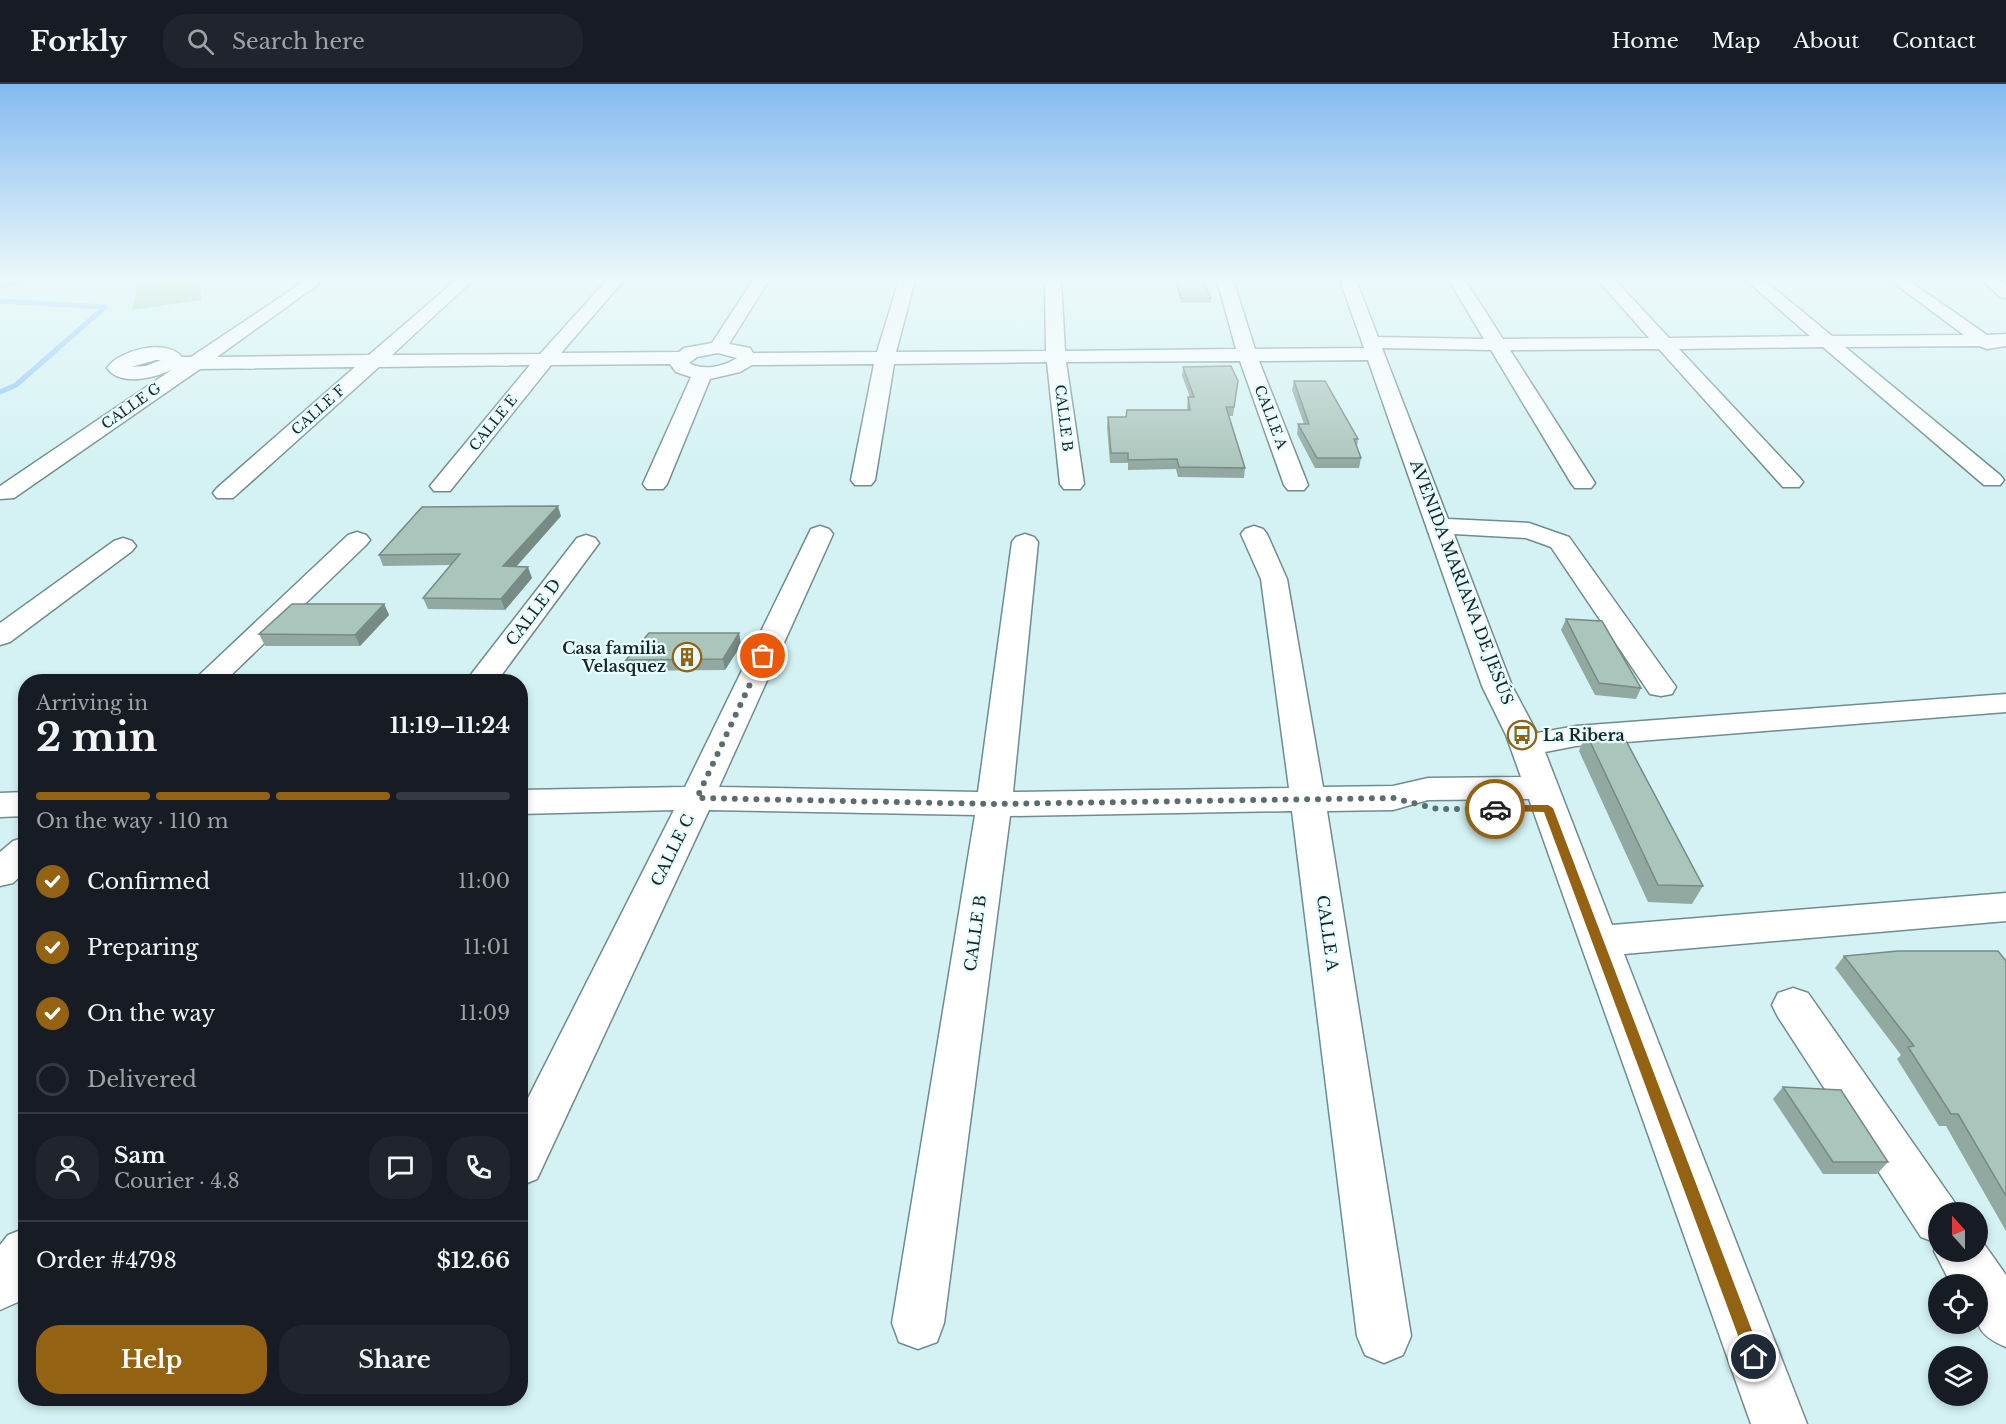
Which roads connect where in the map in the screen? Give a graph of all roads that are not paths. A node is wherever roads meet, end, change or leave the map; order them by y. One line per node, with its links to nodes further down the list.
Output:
1 (224, 343): 23 (street, CALLE G)
2 (395, 343): 24 (street, CALLE F)
3 (560, 343): 22 (street, CALLE E)
4 (721, 343): 14 (street)
5 (889, 343): 19 (street)
6 (1055, 343): 20 (street, CALLE B)
7 (1244, 343): 17 (street, CALLE A)
8 (1371, 343): 15 (street, AVENIDA MARIANA DE JESÚS)
9 (1743, 343): 12 (street)
10 (1828, 343): 28 (street)
11 (1987, 343): 16 (street)
12 (1664, 344): 13 (street); 29 (street)
13 (1497, 345): 15 (street); 30 (street)
14 (718, 347): 18 (street); 21 (street)
15 (1375, 352): 17 (street); 37 (street, AVENIDA MARIANA DE JESÚS)
16 (2006, 354)
17 (1248, 357): 20 (street); 33 (street, CALLE A)
18 (680, 358): 22 (street); 26 (street)
19 (885, 358): 20 (street); 21 (street); 27 (street)
20 (1056, 358): 32 (street, CALLE B)
21 (747, 359): 26 (street)
22 (544, 360): 24 (street); 34 (street, CALLE E)
23 (195, 362): 24 (street); 25 (street); 35 (street, CALLE G)
24 (373, 362): 36 (street, CALLE F)
25 (171, 363)
26 (704, 373): 31 (street)
27 (863, 480)
28 (1992, 480)
29 (1791, 482)
30 (1582, 483)
31 (655, 484)
32 (1072, 484)
33 (1296, 485)
34 (442, 486)
35 (6, 493)
36 (225, 493)
37 (1439, 526): 47 (street); 49 (street, AVENIDA MARIANA DE JESÚS)
38 (820, 534): 50 (street, CALLE C)
39 (1254, 534): 52 (street, CALLE A)
40 (357, 540): 45 (street)
41 (1025, 542): 55 (street, CALLE B)
42 (586, 543): 46 (street, CALLE D)
43 (123, 546): 44 (street)
44 (0, 636)
45 (215, 674)
46 (486, 674)
47 (1661, 687)
48 (2006, 703): 49 (street)
49 (1525, 745): 51 (street, AVENIDA MARIANA DE JESÚS)
50 (697, 798): 53 (street); 55 (street); 62 (street, CALLE C)
51 (1544, 798): 52 (street); 60 (street, AVENIDA MARIANA DE JESÚS)
52 (1309, 799): 55 (street); 69 (street, CALLE A)
53 (528, 801)
54 (18, 804): 56 (street)
55 (994, 804): 68 (street, CALLE B)
56 (0, 805)
57 (18, 857): 58 (street)
58 (0, 873)
59 (2006, 907): 60 (street)
60 (1597, 941): 70 (street, AVENIDA MARIANA DE JESÚS)
61 (1793, 1005): 63 (street)
62 (528, 1147)
63 (1928, 1205)
64 (18, 1262): 66 (street)
65 (1966, 1262): 67 (street)
66 (0, 1284)
67 (2006, 1321)
68 (918, 1323)
69 (1384, 1336)
70 (1779, 1424)

